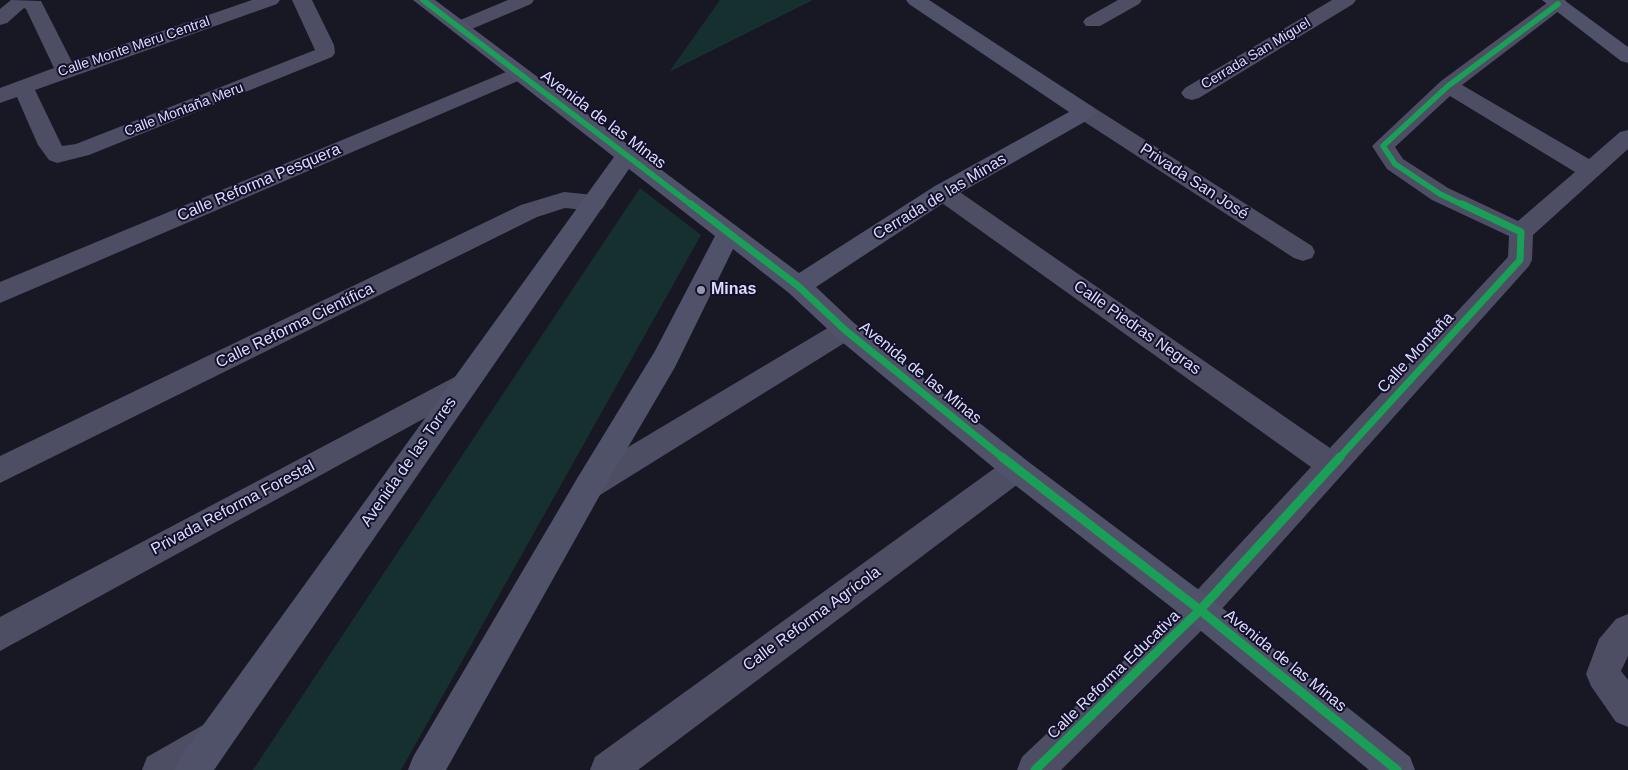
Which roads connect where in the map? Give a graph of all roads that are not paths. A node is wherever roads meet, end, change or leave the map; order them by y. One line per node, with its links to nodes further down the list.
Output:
1 (270, 0): 14 (street, Calle Monte Meru Central)
2 (302, 0): 17 (street, Calle Montaña Meru)
3 (423, 0): 12 (street, Avenida de las Minas)
4 (524, 0): 12 (street)
5 (916, 0): 20 (street)
6 (1132, 0): 11 (street)
7 (1346, 0): 18 (street, Cerrada San Miguel)
8 (22, 1): 10 (street); 14 (street)
9 (1555, 2): 13 (street); 16 (street)
10 (0, 19)
11 (1092, 22)
12 (460, 28): 15 (street, Avenida de las Minas)
13 (1628, 56)
14 (66, 70): 17 (street, Calle Monte Meru Central)
15 (518, 73): 22 (street, Avenida de las Minas); 30 (street, Calle Reforma Pesquera)
16 (1448, 86): 23 (street); 26 (street)
17 (23, 88): 19 (street, Calle Monte Meru Central)
18 (1192, 93)
19 (0, 96)
20 (1086, 112): 24 (street, Cerrada de las Minas); 28 (street, Privada San José)
21 (1628, 137): 23 (street)
22 (627, 155): 25 (street, Avenida de las Torres); 27 (street, Avenida de las Minas)
23 (1591, 171): 26 (street)
24 (942, 192): 29 (street, Cerrada de las Minas); 33 (street, Calle Piedras Negras)
25 (594, 202): 32 (street, Avenida de las Torres); 35 (street, Calle Reforma Científica)
26 (1521, 232): 33 (street, Calle Montaña)
27 (728, 234): 29 (street, Avenida de las Minas); 36 (street)
28 (1303, 252)
29 (798, 286): 31 (street, Avenida de las Minas)
30 (0, 293)
31 (845, 330): 34 (street, Avenida de las Minas); 36 (street)
32 (466, 382): 39 (street, Privada Reforma Forestal); 41 (street, Avenida de las Torres)
33 (1331, 464): 37 (street, Calle Reforma Educativa)
34 (1016, 469): 37 (street, Avenida de las Minas); 45 (street, Calle Reforma Agrícola)
35 (0, 470)
36 (589, 486): 44 (street)
37 (1200, 610): 46 (street, Calle Reforma Educativa); 47 (street, Avenida de las Minas)
38 (1628, 630): 40 (street)
39 (0, 634)
40 (1628, 710)
41 (217, 735): 42 (street); 43 (street, Avenida de las Torres)
42 (160, 770)
43 (193, 770)
44 (426, 770)
45 (608, 770)
46 (1035, 770)
47 (1398, 770)

